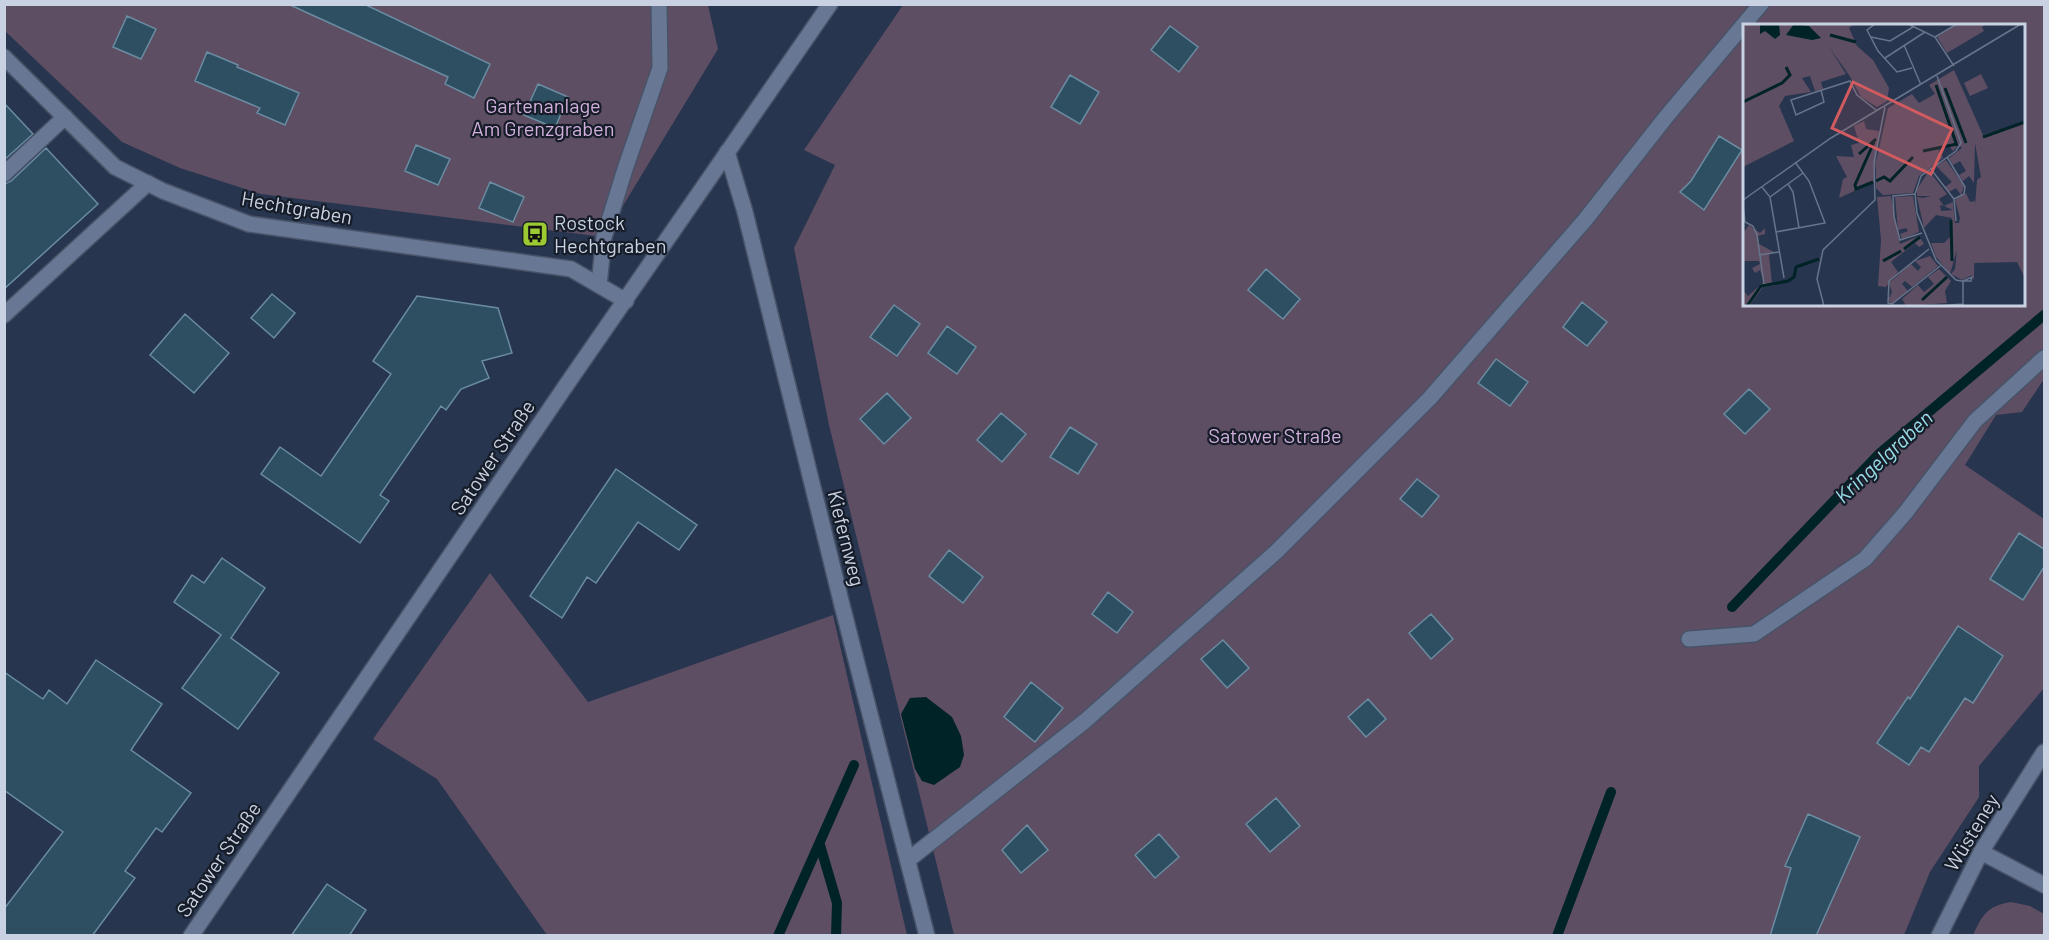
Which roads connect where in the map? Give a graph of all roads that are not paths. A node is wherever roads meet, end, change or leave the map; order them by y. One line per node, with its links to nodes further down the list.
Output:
1 (659, 4): 11 (street)
2 (830, 4): 8 (street, Satower Straße)
3 (1761, 4): 4 (street)
4 (1744, 24)
5 (1743, 25): 18 (street)
6 (4, 57): 7 (street, Hechtgraben)
7 (66, 117): 9 (street); 10 (street, Hechtgraben)
8 (727, 152): 12 (street, Satower Straße); 18 (street, Kiefernweg)
9 (4, 174)
10 (148, 183): 11 (street, Hechtgraben); 13 (street)
11 (599, 285): 12 (street, Hechtgraben)
12 (626, 301): 20 (street, Satower Straße)
13 (4, 315)
14 (2044, 358): 15 (street)
15 (1689, 639)
16 (2044, 752): 17 (street, Wüsteney)
17 (1982, 852): 19 (street); 22 (street, Wüsteney)
18 (908, 860): 21 (street, Kiefernweg)
19 (2044, 885)
20 (191, 936)
21 (927, 936)
22 (1939, 936)

